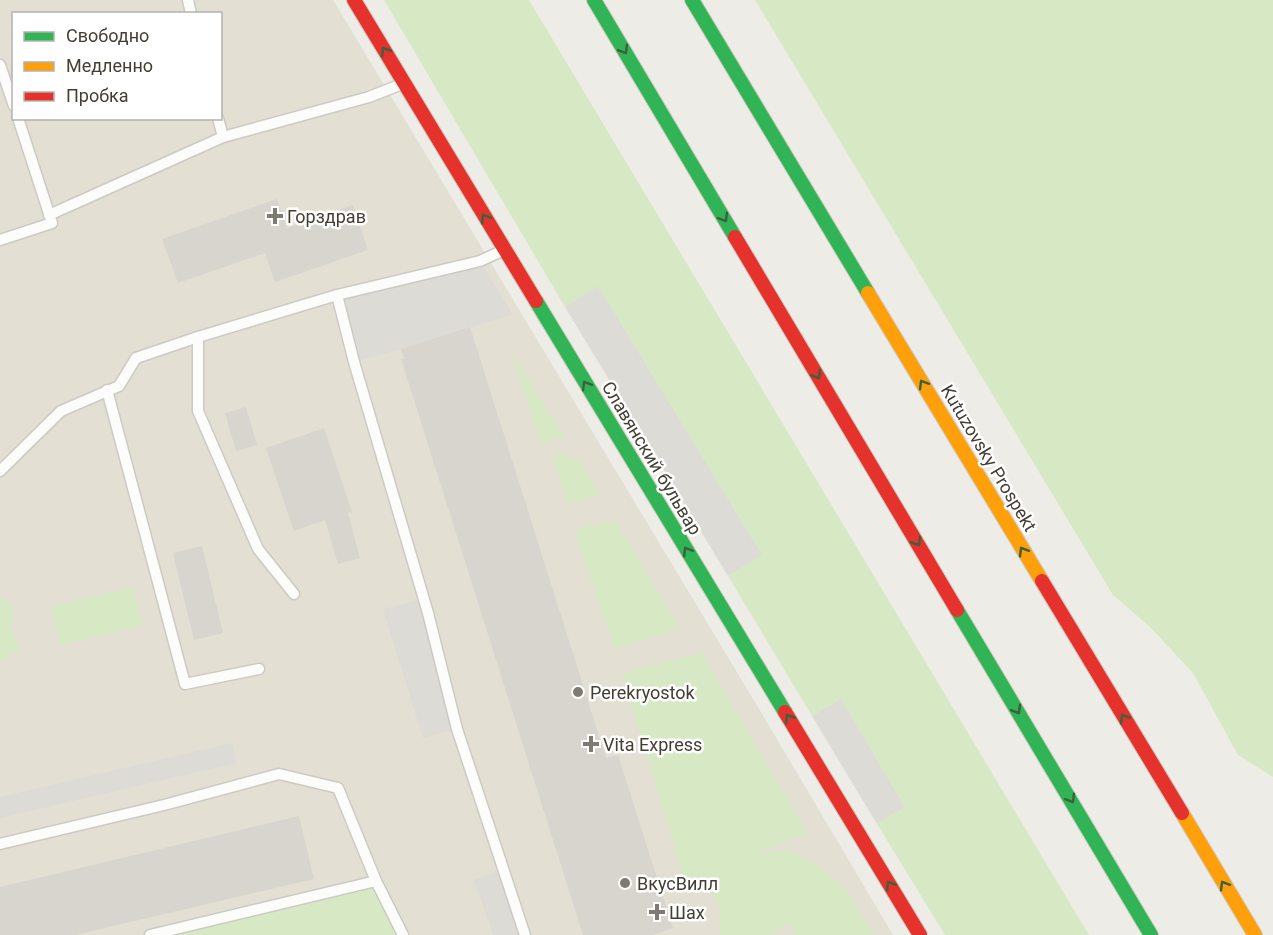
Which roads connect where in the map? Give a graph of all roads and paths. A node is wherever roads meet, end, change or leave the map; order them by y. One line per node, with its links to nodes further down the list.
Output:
1 (354, 0): 5 (main road, Славянский бульвар, one-way to 1)
2 (594, 0): 25 (main road, one-way to 25)
3 (692, 0): 26 (main road, Kutuzovsky Prospekt, one-way to 3)
4 (0, 65): 6 (lane)
5 (404, 83): 9 (lane); 12 (main road, Славянский бульвар, one-way to 5)
6 (12, 100)
7 (19, 120): 10 (lane)
8 (219, 120): 9 (lane)
9 (223, 137): 10 (lane)
10 (49, 215): 11 (lane)
11 (0, 240)
12 (504, 250): 13 (lane); 24 (main road, Славянский бульвар, one-way to 12)
13 (337, 295): 14 (lane); 23 (lane)
14 (198, 337): 15 (lane); 17 (lane)
15 (107, 390): 16 (lane); 18 (lane)
16 (0, 471)
17 (294, 594)
18 (259, 669)
19 (0, 844): 20 (lane)
20 (376, 881): 21 (lane); 22 (lane)
21 (150, 935)
22 (403, 935)
23 (525, 935)
24 (920, 935)
25 (1152, 935)
26 (1255, 935)

